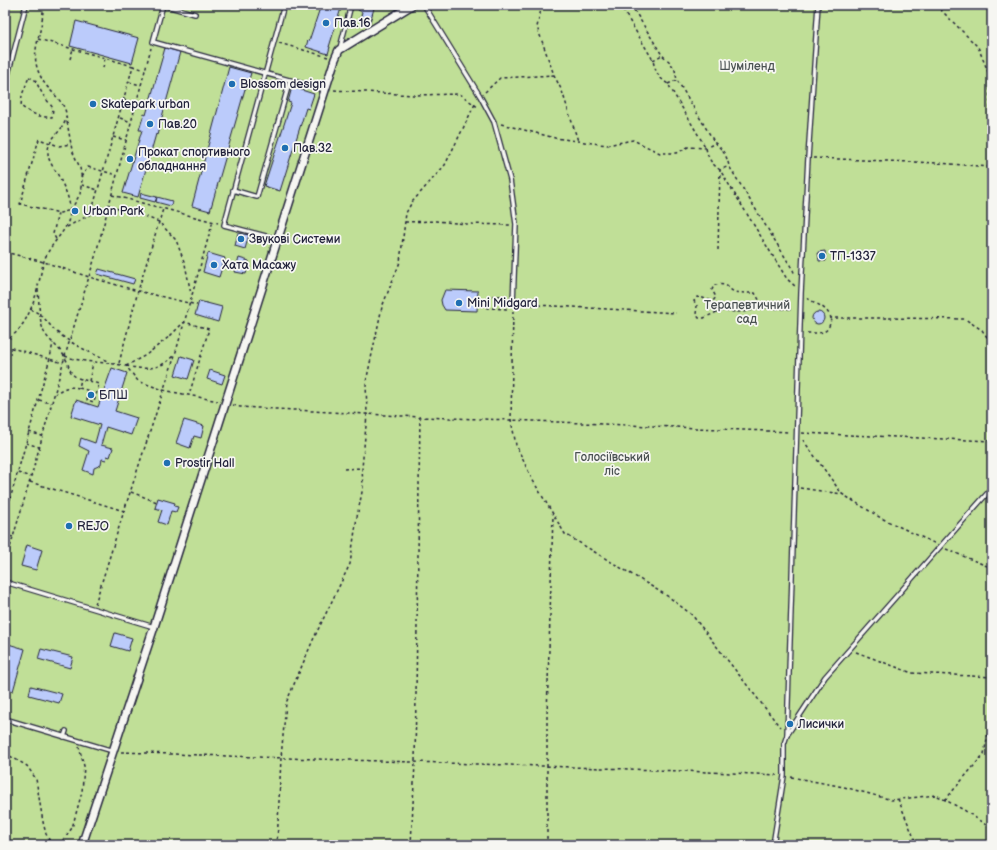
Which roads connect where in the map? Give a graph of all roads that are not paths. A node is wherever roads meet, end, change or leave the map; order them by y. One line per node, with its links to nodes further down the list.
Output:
1 (26, 5): 12 (lane)
2 (163, 5): 8 (lane); 10 (lane)
3 (284, 5): 10 (lane)
4 (351, 5): 9 (lane)
5 (412, 5): 9 (street)
6 (424, 5): 16 (lane)
7 (818, 5): 22 (lane)
8 (195, 14)
9 (339, 50): 13 (street)
10 (265, 74): 11 (lane); 14 (lane)
11 (290, 80): 13 (lane); 14 (lane)
12 (5, 86)
13 (326, 90): 15 (street)
14 (233, 190): 15 (lane)
15 (277, 239): 19 (street)
16 (513, 304)
17 (992, 488): 22 (lane)
18 (5, 582): 19 (lane)
19 (154, 627): 24 (street)
20 (5, 719): 23 (lane)
21 (66, 731): 23 (lane)
22 (786, 735): 26 (lane)
23 (64, 738): 24 (lane)
24 (113, 751): 25 (street)
25 (82, 845)
26 (773, 845)

